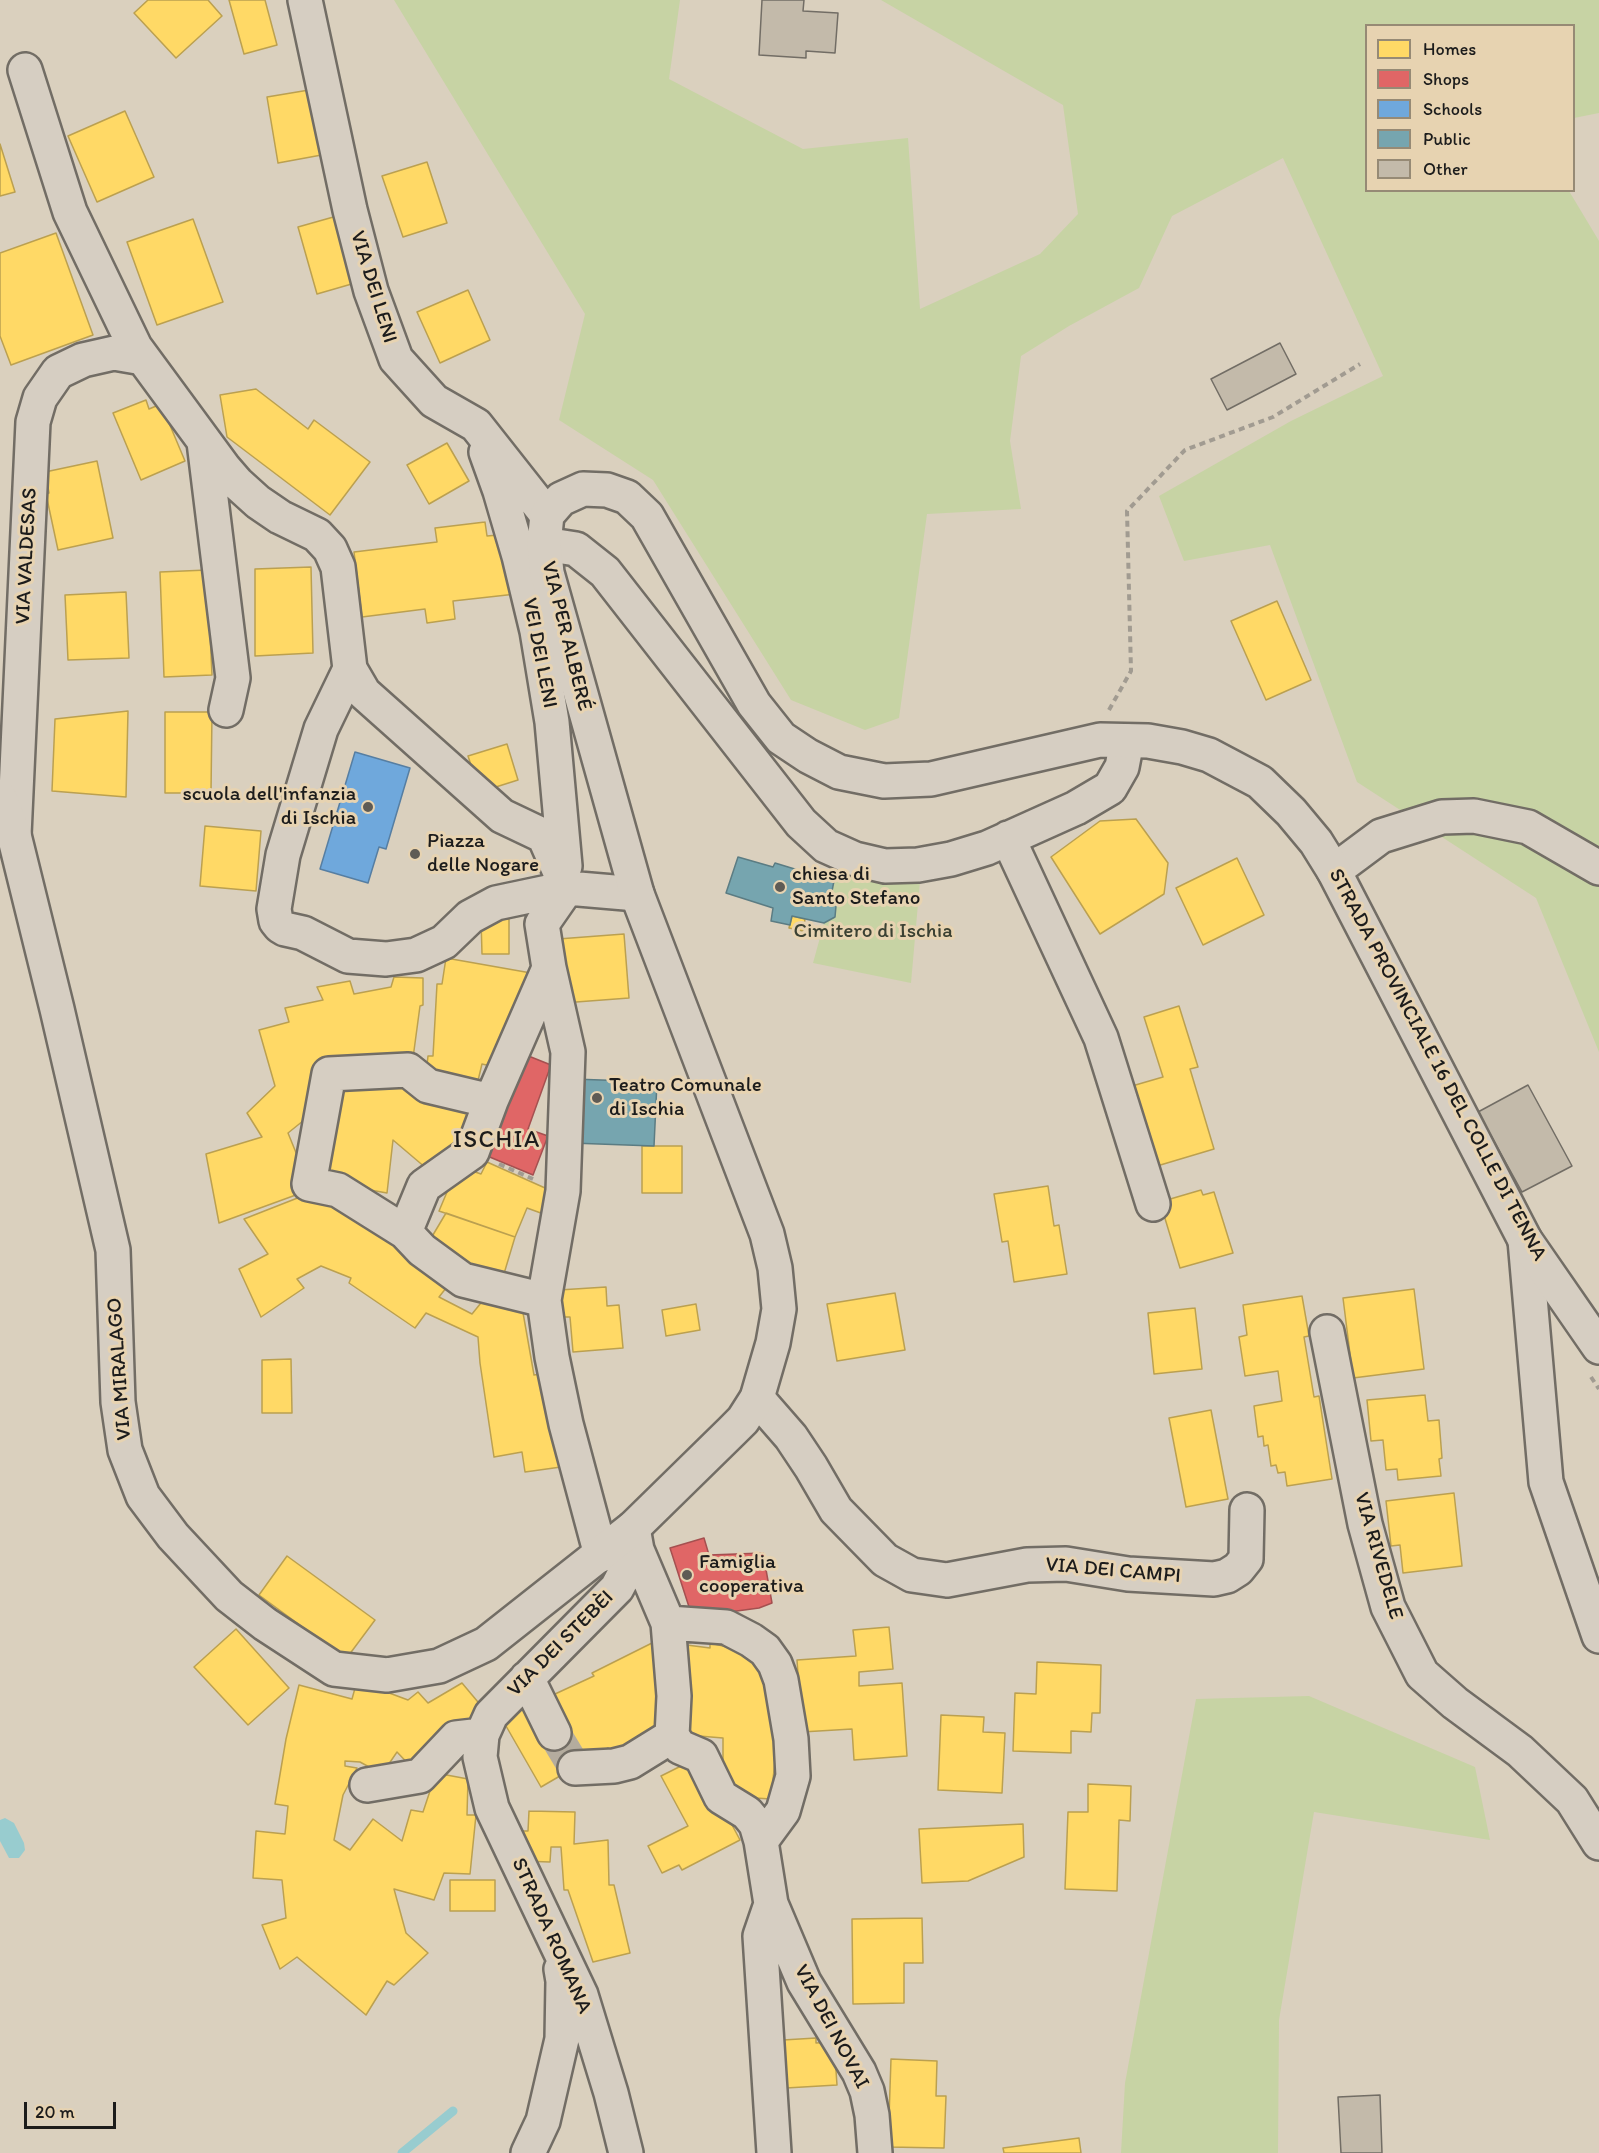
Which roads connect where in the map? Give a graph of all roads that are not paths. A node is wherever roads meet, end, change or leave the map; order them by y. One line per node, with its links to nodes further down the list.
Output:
1 (305, 0): 4 (street, VIA DEI LENI)
2 (25, 70): 3 (street)
3 (143, 358): 5 (street); 11 (street, VIA VALDESAS)
4 (476, 425): 6 (street, VIA DEI LENI); 15 (street, VEI DEI LENI)
5 (204, 441): 7 (street); 8 (street)
6 (545, 529): 9 (street); 12 (street); 16 (street, VIA PER ALBERÉ)
7 (350, 669): 15 (street); 15 (street)
8 (226, 710)
9 (1113, 741): 12 (street); 14 (street, STRADA PROVINCIALE 16 DEL COLLE DI TENNA)
10 (0, 798): 11 (street, VIA MIRALAGO)
11 (14, 835): 28 (street, VIA MIRALAGO)
12 (1008, 838): 19 (street)
13 (1599, 868): 14 (street)
14 (1334, 871): 21 (street, STRADA PROVINCIALE 16 DEL COLLE DI TENNA)
15 (567, 888): 16 (street); 17 (street)
16 (637, 894): 25 (street, VIA PER ALBERÉ)
17 (549, 968): 18 (street); 22 (street)
18 (490, 1101): 20 (street); 20 (street)
19 (1153, 1204)
20 (405, 1232): 22 (street)
21 (1525, 1240): 24 (street, STRADA PROVINCIALE 16 DEL COLLE DI TENNA); 30 (street)
22 (544, 1300): 28 (street)
23 (1327, 1332): 38 (street, VIA RIVEDELE)
24 (1599, 1347)
25 (757, 1398): 26 (street, VIA DEI CAMPI); 27 (street, VIA PER ALBERÉ)
26 (1247, 1510)
27 (635, 1539): 28 (street, VIA PER ALBERÉ); 29 (street); 31 (street, VIA DEI STEBÈI)
28 (601, 1555)
29 (668, 1623): 33 (street); 37 (street)
30 (1599, 1636)
31 (527, 1678): 32 (street); 34 (street, VIA DEI STEBÈI)
32 (554, 1733)
33 (672, 1736): 35 (street); 37 (street, VIA DEI NOVAI)
34 (481, 1746): 36 (street); 40 (street, STRADA ROMANA)
35 (575, 1768)
36 (367, 1785)
37 (761, 1841): 39 (street, VIA DEI NOVAI)
38 (1599, 1843)
39 (771, 1904): 43 (street, VIA DEI NOVAI); 44 (street, VIA DEI NOVAI)
40 (553, 1935): 41 (street); 42 (street, STRADA ROMANA)
41 (528, 2153)
42 (626, 2153)
43 (774, 2153)
44 (875, 2153)

